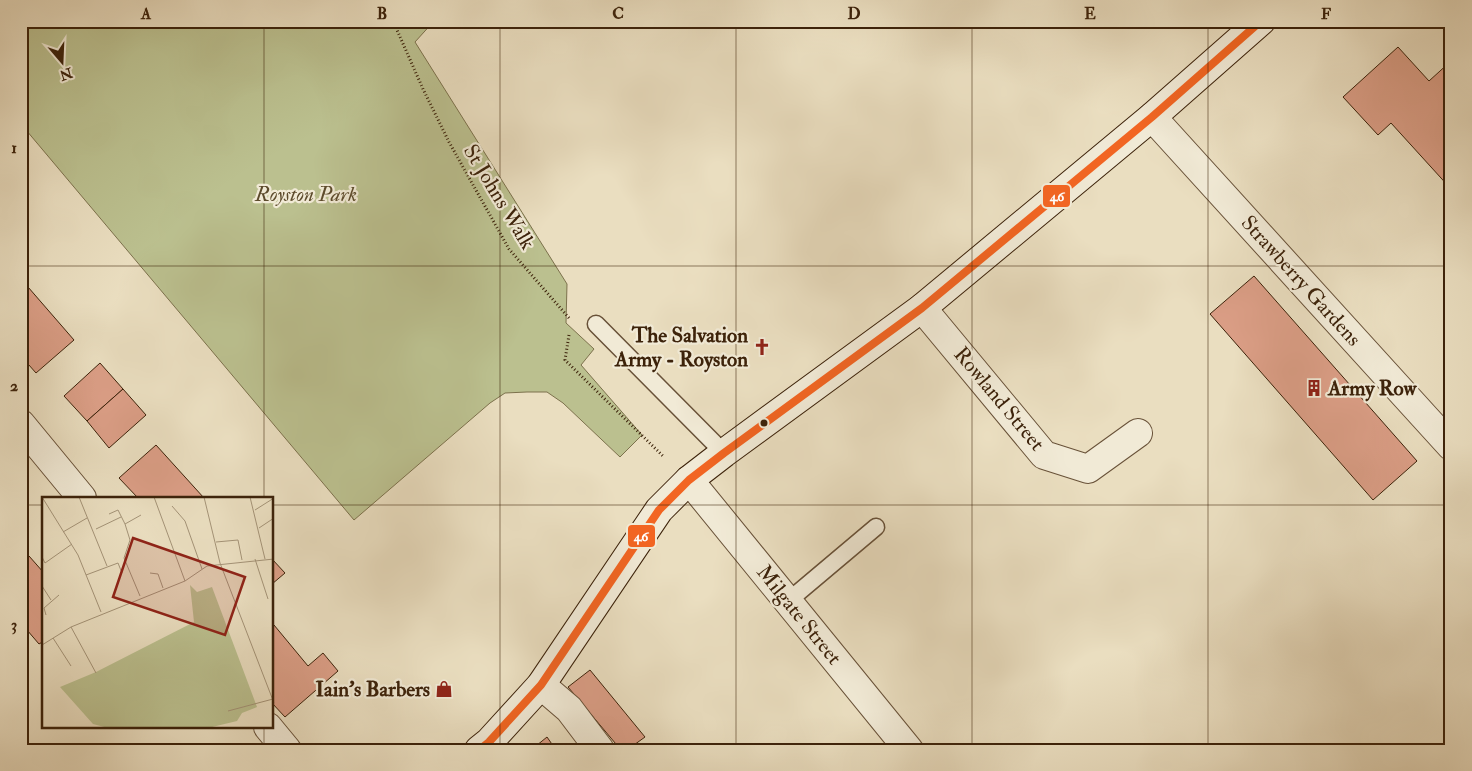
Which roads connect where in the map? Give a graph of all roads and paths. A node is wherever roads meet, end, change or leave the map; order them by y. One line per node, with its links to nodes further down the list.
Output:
1 (393, 21): 4 (path, St Johns Walk)
2 (403, 21): 4 (path)
3 (1261, 21): 5 (street)
4 (396, 28): 7 (path, St Johns Walk)
5 (1152, 117): 6 (street); 12 (street, Strawberry Gardens)
6 (922, 308): 11 (street, Rowland Street); 13 (street)
7 (571, 320)
8 (596, 324): 13 (lane)
9 (570, 330): 14 (path)
10 (21, 424): 15 (street)
11 (1138, 433)
12 (1451, 446)
13 (724, 453): 14 (street)
14 (689, 480): 17 (street, Milgate Street); 18 (street)
15 (81, 497)
16 (876, 526): 17 (lane)
17 (788, 602): 23 (street, Milgate Street)
18 (541, 685): 21 (street); 22 (street)
19 (269, 728): 20 (street)
20 (287, 750)
21 (479, 750)
22 (600, 750)
23 (909, 750)

